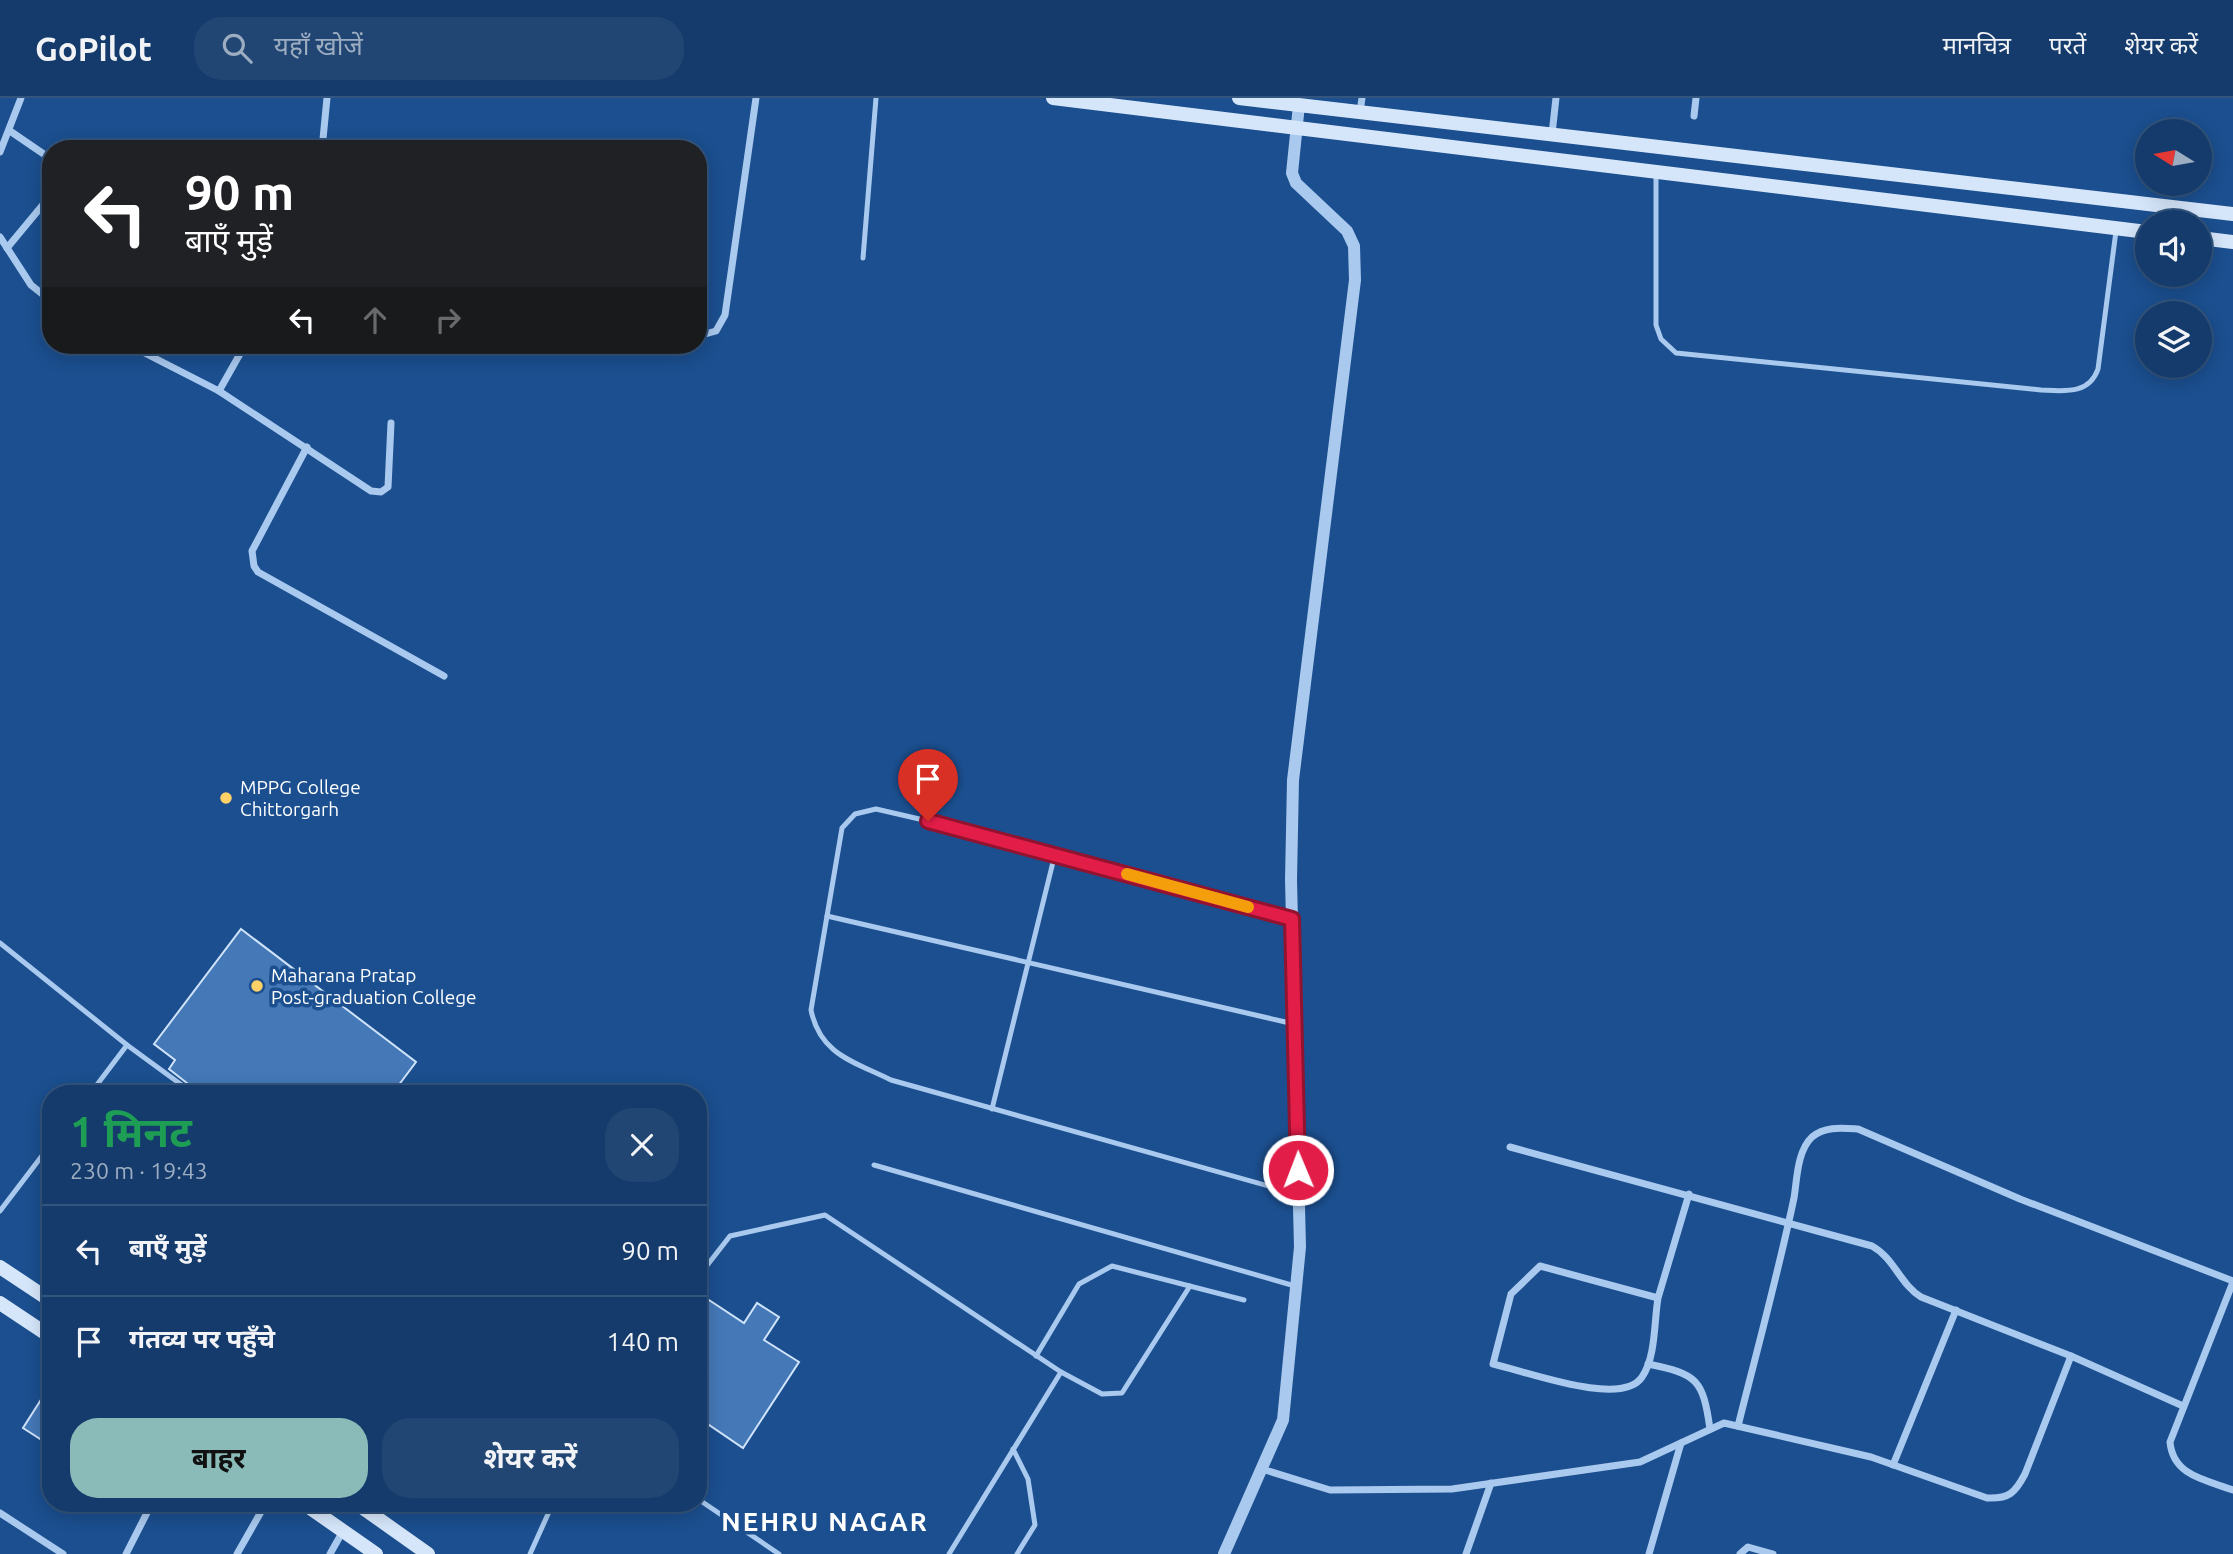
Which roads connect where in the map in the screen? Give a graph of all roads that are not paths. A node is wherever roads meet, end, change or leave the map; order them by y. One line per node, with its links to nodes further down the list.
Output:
1 (21, 98): 13 (street)
2 (327, 98): 15 (street)
3 (756, 98): 29 (street)
4 (876, 98): 27 (lane)
5 (1053, 98): 12 (main road)
6 (1239, 98): 9 (main road)
7 (1556, 98): 14 (street)
8 (1696, 98): 11 (street)
9 (1299, 105): 10 (main road); 12 (street)
10 (1361, 105): 14 (main road)
11 (1694, 116)
12 (1296, 130): 18 (main road); 38 (street)
13 (10, 131): 16 (street); 17 (street)
14 (1552, 134): 20 (main road)
15 (323, 140)
16 (0, 152)
17 (42, 153)
18 (1656, 173): 21 (main road); 21 (lane)
19 (42, 206): 26 (street)
20 (2233, 214)
21 (2116, 228): 22 (main road)
22 (2135, 230)
23 (0, 237): 26 (street)
24 (2212, 239): 25 (main road)
25 (2233, 242)
26 (7, 248): 28 (street)
27 (863, 258)
28 (42, 293)
29 (707, 334)
30 (147, 354): 32 (street)
31 (240, 354): 32 (street)
32 (219, 391): 34 (street)
33 (391, 423): 34 (street)
34 (307, 447): 35 (street)
35 (444, 676)
36 (1055, 854): 37 (lane); 38 (lane); 40 (lane)
37 (827, 916): 40 (lane); 45 (lane)
38 (1292, 919): 41 (street)
39 (0, 943): 42 (lane)
40 (1028, 962): 41 (lane); 45 (lane)
41 (1294, 1024): 49 (street)
42 (127, 1045): 43 (lane); 44 (lane)
43 (97, 1085)
44 (182, 1085)
45 (992, 1109): 49 (lane)
46 (1510, 1147): 50 (street)
47 (42, 1156): 51 (lane)
48 (874, 1165): 57 (lane)
49 (1298, 1194): 57 (street)
50 (1689, 1194): 52 (street); 59 (street)
51 (0, 1211)
52 (1789, 1223): 55 (street); 62 (street); 69 (street)
53 (707, 1265): 64 (lane)
54 (0, 1267): 58 (main road)
55 (2233, 1282): 68 (street)
56 (1190, 1286): 60 (lane); 64 (lane); 67 (lane)
57 (1296, 1287): 74 (street)
58 (42, 1295)
59 (1658, 1298): 66 (street); 66 (street)
60 (1244, 1300)
61 (0, 1303): 63 (main road)
62 (1956, 1310): 65 (street); 73 (street)
63 (42, 1331)
64 (1036, 1356): 67 (lane)
65 (2071, 1356): 68 (street); 73 (street)
66 (1648, 1364): 70 (street)
67 (1061, 1372): 72 (lane)
68 (2183, 1406): 76 (street)
69 (1738, 1426): 70 (street); 73 (street)
70 (1710, 1429): 71 (street)
71 (1681, 1443): 75 (street); 97 (street)
72 (1013, 1449): 93 (lane); 94 (lane)
73 (1893, 1465)
74 (1262, 1469): 75 (street); 95 (street)
75 (1491, 1483): 96 (street)
76 (2233, 1490)
77 (707, 1505): 92 (lane)
78 (147, 1512): 86 (street)
79 (261, 1512): 87 (street)
80 (316, 1512): 84 (main road)
81 (369, 1512): 90 (main road)
82 (549, 1512): 91 (lane)
83 (0, 1513): 85 (street)
84 (343, 1531): 88 (street); 89 (main road)
85 (62, 1554)
86 (126, 1554)
87 (237, 1554)
88 (330, 1554)
89 (376, 1554)
90 (428, 1554)
91 (530, 1554)
92 (779, 1554)
93 (949, 1554)
94 (1017, 1554)
95 (1224, 1554)
96 (1466, 1554)
97 (1649, 1554)
98 (1740, 1554): 99 (street)
99 (1773, 1554)

